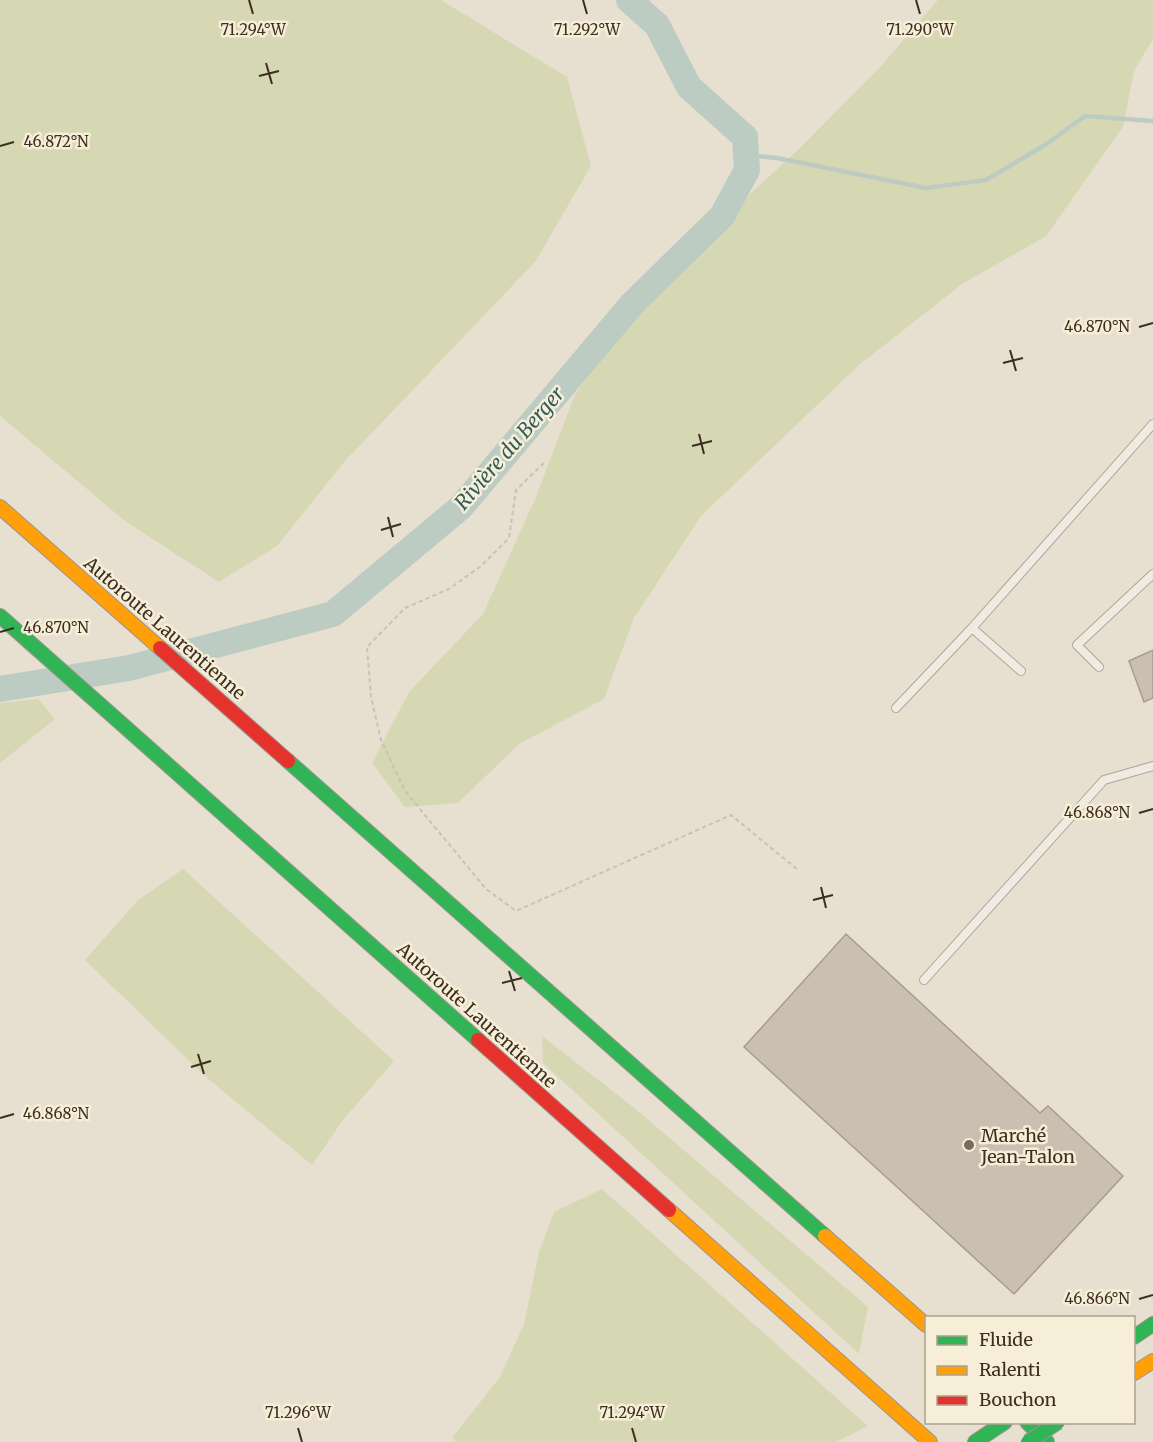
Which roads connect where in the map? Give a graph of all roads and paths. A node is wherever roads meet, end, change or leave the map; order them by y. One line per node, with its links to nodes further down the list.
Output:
1 (1153, 424): 6 (lane)
2 (544, 463): 11 (path)
3 (0, 507): 13 (main road, Autoroute Laurentienne)
4 (1153, 574): 7 (lane)
5 (0, 616): 21 (main road, Autoroute Laurentienne)
6 (972, 628): 8 (lane); 9 (lane)
7 (1099, 667)
8 (1021, 671)
9 (896, 708)
10 (1153, 766): 12 (lane)
11 (798, 870)
12 (924, 980)
13 (925, 1323)
14 (1153, 1324): 15 (main road)
15 (1135, 1336)
16 (1153, 1360): 17 (main road)
17 (1135, 1372)
18 (1002, 1424): 22 (main road)
19 (1029, 1424): 24 (main road)
20 (1055, 1424): 23 (main road, bridge)
21 (930, 1442)
22 (975, 1442)
23 (1028, 1442)
24 (1047, 1442)

